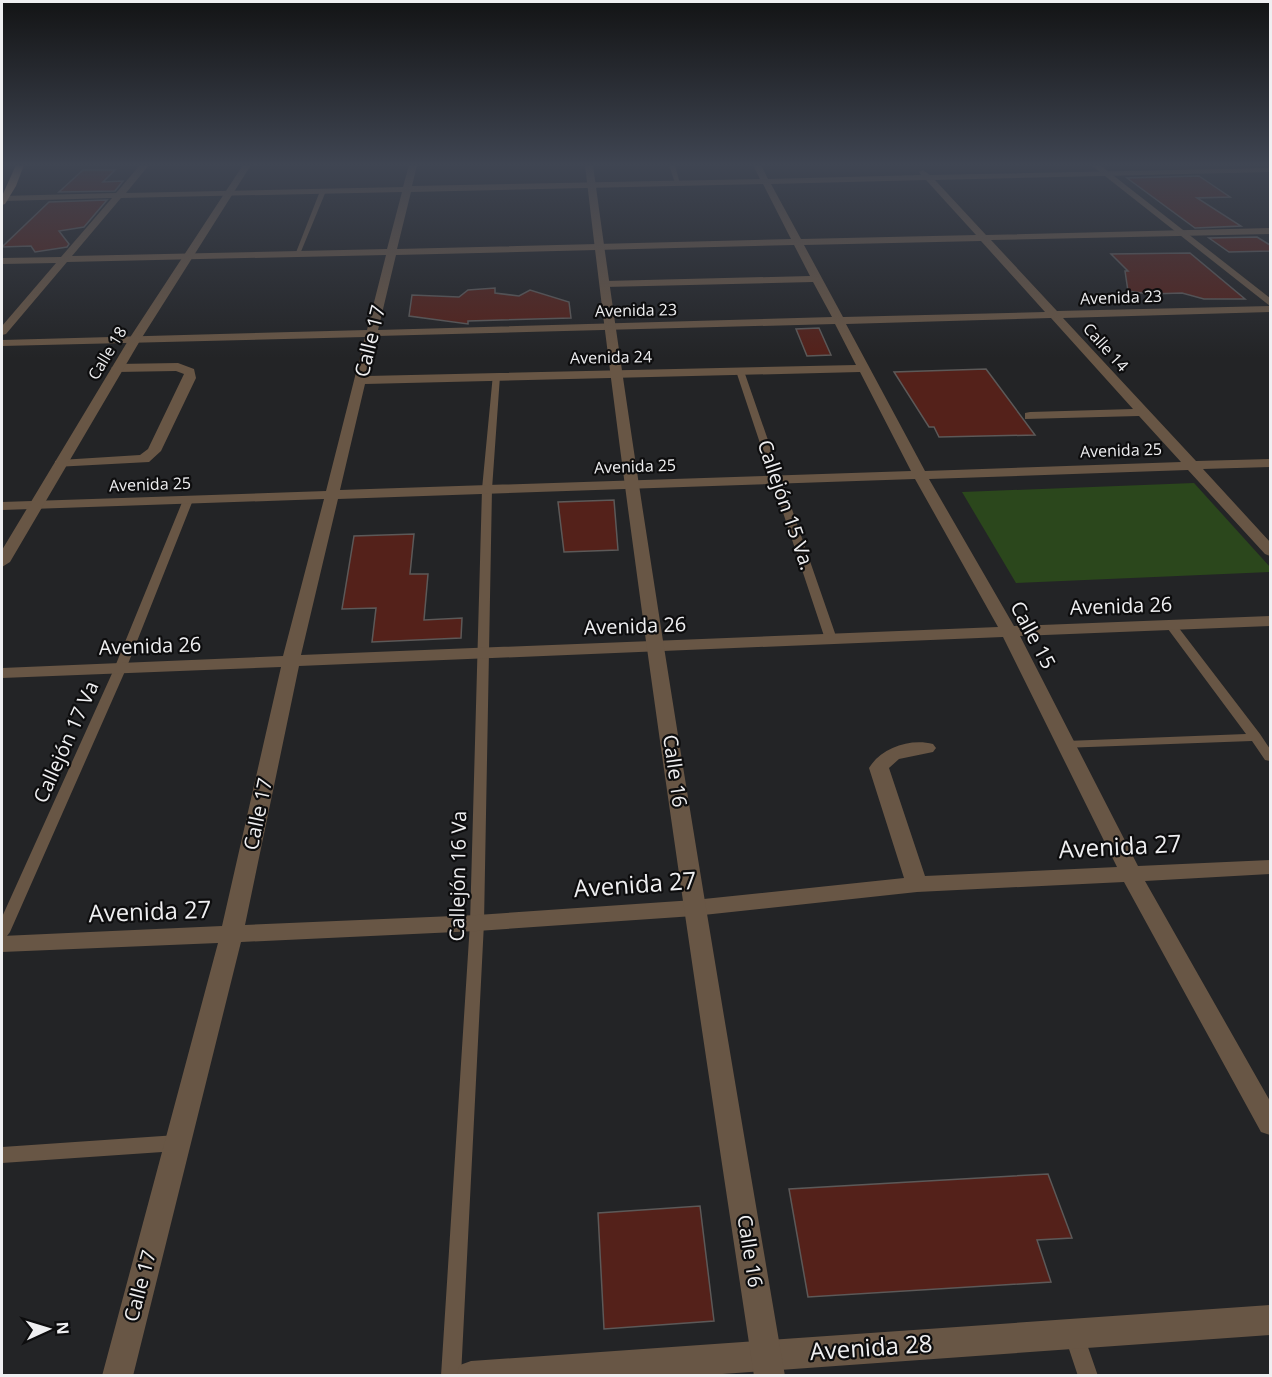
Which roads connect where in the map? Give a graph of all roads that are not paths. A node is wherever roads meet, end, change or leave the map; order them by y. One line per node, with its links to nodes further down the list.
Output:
1 (90, 229): 17 (street)
2 (207, 229): 16 (street, Calle 18)
3 (307, 229): 15 (lane)
4 (397, 229): 14 (street, Calle 17)
5 (598, 229): 13 (street, Calle 16)
6 (789, 229): 12 (street, Calle 15)
7 (976, 229): 11 (street, Calle 14)
8 (1178, 229): 10 (street)
9 (1270, 231): 10 (street)
10 (1184, 234): 11 (street); 21 (street)
11 (984, 238): 12 (street); 23 (street, Calle 14)
12 (796, 242): 13 (street); 19 (street, Calle 15)
13 (600, 246): 14 (street); 20 (street, Calle 16)
14 (392, 251): 15 (street); 27 (street, Calle 17)
15 (297, 254): 16 (street)
16 (190, 256): 17 (street); 28 (street, Calle 18)
17 (63, 260): 18 (street); 26 (street)
18 (2, 261)
19 (816, 279): 20 (street); 24 (street, Calle 15)
20 (605, 284): 25 (street, Calle 16)
21 (1270, 303)
22 (1270, 309): 23 (street, Avenida 23)
23 (1054, 315): 24 (street, Avenida 23); 36 (street, Calle 14)
24 (838, 321): 25 (street, Avenida 23); 31 (street, Calle 15)
25 (610, 327): 27 (street, Avenida 23); 33 (street, Calle 16)
26 (2, 332)
27 (372, 333): 28 (street, Avenida 23); 35 (street, Calle 17)
28 (135, 339): 29 (street, Avenida 23); 30 (street, Calle 18)
29 (2, 343)
30 (117, 368): 39 (street, Calle 18); 39 (street)
31 (864, 368): 32 (street, Avenida 24); 41 (street, Calle 15)
32 (740, 371): 33 (street, Avenida 24); 42 (lane, Callejón 15 Va.)
33 (615, 373): 34 (street, Avenida 24); 43 (street, Calle 16)
34 (496, 376): 35 (street, Avenida 24); 44 (lane, Callejón 16 Va)
35 (360, 380): 45 (street, Calle 17)
36 (1143, 412): 37 (street); 40 (street, Calle 14)
37 (1030, 416)
38 (1270, 463): 40 (street, Avenida 25)
39 (60, 464): 48 (street, Calle 18)
40 (1192, 466): 41 (street, Avenida 25); 49 (street, Calle 14)
41 (920, 474): 42 (street, Avenida 25); 53 (street, Calle 15)
42 (777, 479): 43 (street, Avenida 25); 54 (lane, Callejón 15 Va.)
43 (632, 484): 44 (street, Avenida 25); 55 (street, Calle 16)
44 (488, 489): 45 (street, Avenida 25); 56 (lane, Callejón 16 Va)
45 (332, 494): 46 (street, Avenida 25); 57 (street, Calle 17)
46 (188, 500): 48 (street, Avenida 25); 58 (lane, Callejón 17 Va)
47 (2, 506): 48 (street, Avenida 25)
48 (35, 506): 50 (street, Calle 18)
49 (1270, 551)
50 (2, 562)
51 (1270, 621): 52 (street, Avenida 26)
52 (1171, 625): 53 (street, Avenida 26); 60 (lane)
53 (1008, 632): 54 (street, Avenida 26); 61 (street, Calle 15)
54 (831, 639): 55 (street, Avenida 26)
55 (657, 646): 56 (street, Avenida 26); 67 (street, Calle 16)
56 (482, 654): 57 (street, Avenida 26); 68 (lane, Callejón 16 Va)
57 (291, 661): 58 (street, Avenida 26); 70 (street, Calle 17)
58 (120, 669): 59 (street, Avenida 26); 69 (lane, Callejón 17 Va)
59 (2, 673)
60 (1256, 737): 61 (lane); 63 (lane)
61 (1066, 745): 65 (street, Calle 15)
62 (926, 748): 66 (street)
63 (1270, 757)
64 (1270, 867): 65 (street, Avenida 27)
65 (1131, 874): 66 (street, Avenida 27); 72 (street, Calle 15)
66 (917, 884): 67 (street, Avenida 27)
67 (694, 908): 68 (street, Avenida 27); 77 (street, Calle 16)
68 (477, 923): 70 (street, Avenida 27); 79 (lane, Callejón 16 Va)
69 (2, 932)
70 (231, 936): 71 (street, Avenida 27); 73 (street, Calle 17)
71 (2, 944)
72 (1270, 1124)
73 (177, 1143): 74 (lane); 78 (street, Calle 17)
74 (2, 1155)
75 (1270, 1320): 76 (street, Avenida 28)
76 (1073, 1333): 77 (street, Avenida 28); 81 (lane)
77 (768, 1365): 80 (street, Avenida 28)
78 (117, 1376)
79 (451, 1376)
80 (471, 1376)
81 (1088, 1376)

